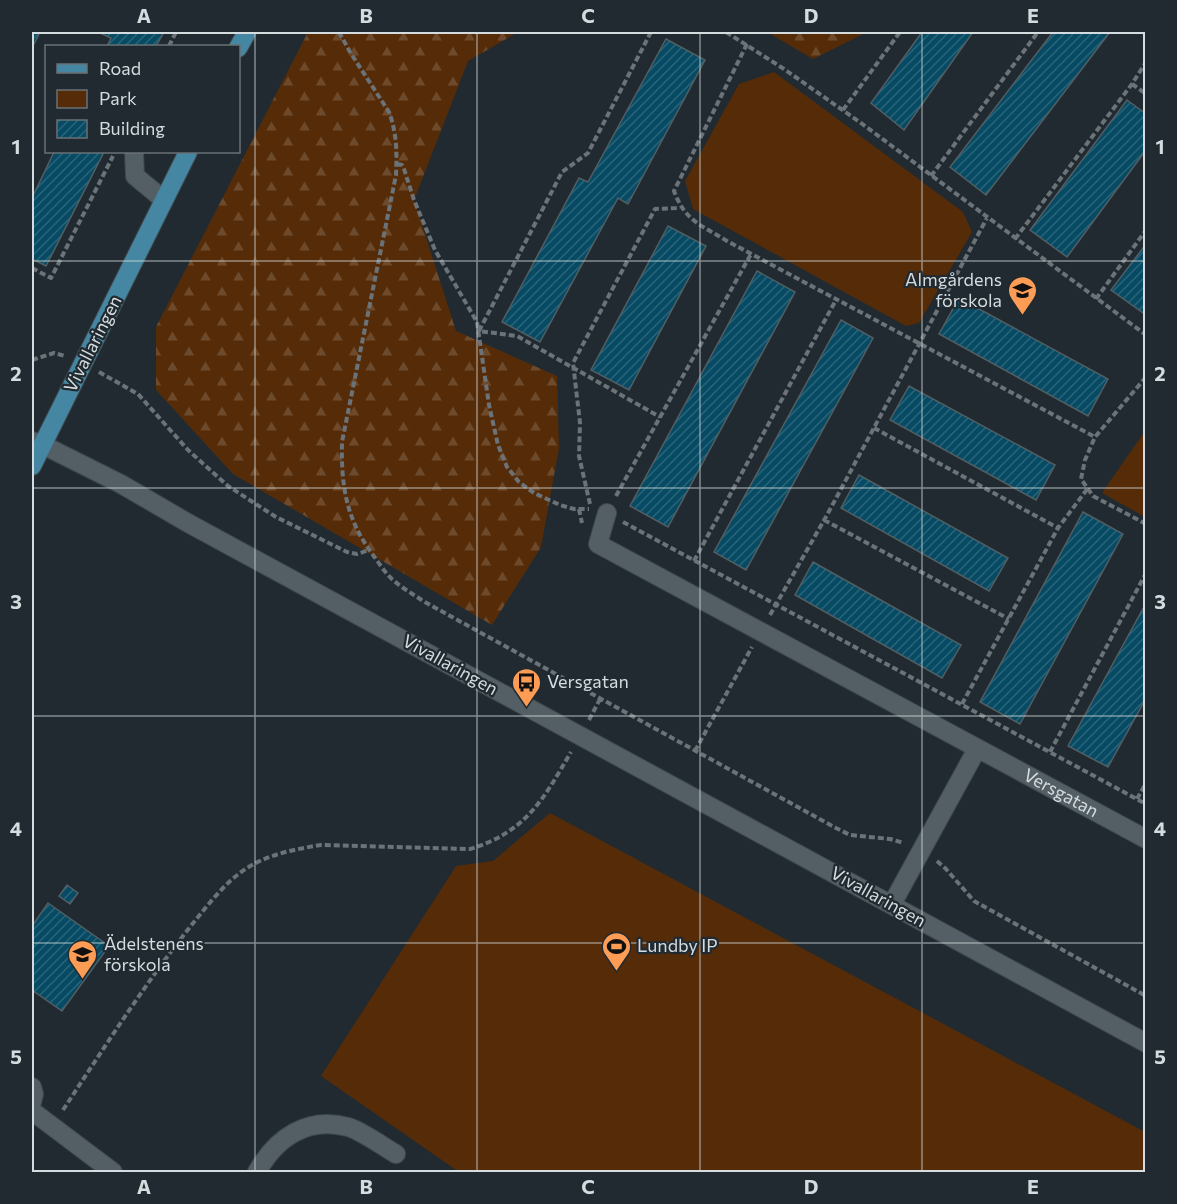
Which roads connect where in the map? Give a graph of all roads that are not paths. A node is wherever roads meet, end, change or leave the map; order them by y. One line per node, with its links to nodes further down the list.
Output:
1 (134, 153): 3 (street)
2 (188, 153): 3 (main road, Vivallaringen)
3 (164, 200): 4 (main road, Vivallaringen)
4 (37, 443): 5 (main road); 9 (street, Vivallaringen)
5 (32, 466)
6 (599, 511): 7 (street, Versgatan)
7 (976, 749): 8 (street, Versgatan); 9 (street)
8 (1146, 839)
9 (892, 904): 10 (street, Vivallaringen)
10 (1146, 1043)
11 (32, 1087): 12 (street)
12 (32, 1102)
13 (32, 1111): 15 (street)
14 (396, 1154): 16 (street)
15 (113, 1173)
16 (257, 1173)

